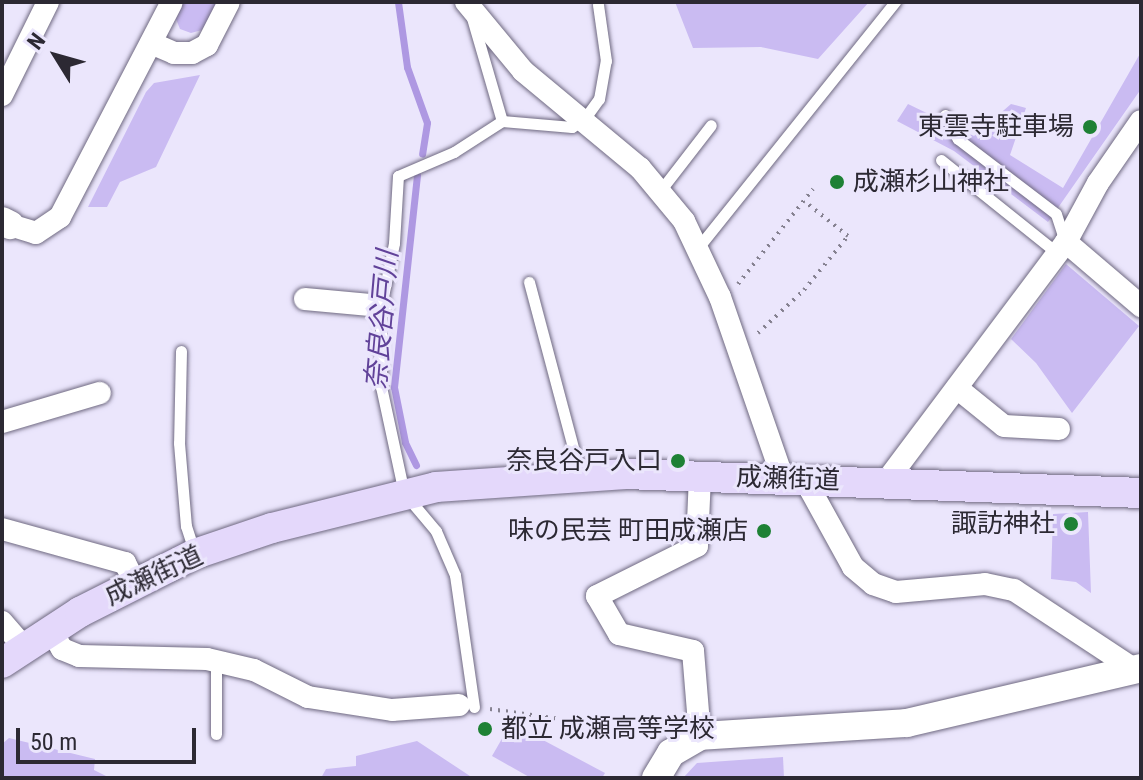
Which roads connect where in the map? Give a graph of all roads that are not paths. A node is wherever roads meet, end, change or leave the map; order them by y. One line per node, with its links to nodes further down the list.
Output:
1 (48, 2): 8 (street)
2 (172, 2): 7 (street)
3 (229, 2): 7 (street)
4 (895, 2): 18 (lane)
5 (468, 4): 10 (street); 11 (lane)
6 (598, 5): 10 (lane)
7 (151, 43): 16 (street)
8 (2, 95)
9 (945, 115): 17 (lane)
10 (585, 118): 11 (lane); 15 (street)
11 (502, 121): 21 (lane)
12 (1141, 121): 17 (street)
13 (711, 125): 15 (lane)
14 (941, 160): 17 (lane)
15 (660, 191): 18 (street)
16 (6, 223)
17 (1061, 248): 22 (street); 24 (street)
18 (697, 249): 30 (street)
19 (529, 282): 28 (lane)
20 (305, 299): 21 (street)
21 (381, 306): 32 (lane)
22 (1141, 306)
23 (181, 351): 35 (lane)
24 (957, 388): 27 (street); 31 (street)
25 (100, 393): 26 (street)
26 (2, 422)
27 (1059, 429)
28 (580, 474): 29 (main road, 成瀬街道); 32 (main road, 成瀬街道)
29 (700, 476): 30 (main road, 成瀬街道); 44 (street)
30 (794, 480): 31 (main road, 成瀬街道); 41 (street)
31 (885, 483): 33 (main road, 成瀬街道)
32 (417, 490): 35 (main road, 成瀬街道); 42 (lane)
33 (1141, 493)
34 (2, 529): 36 (street)
35 (195, 554): 36 (main road, 成瀬街道)
36 (135, 583): 38 (main road, 成瀬街道)
37 (2, 622): 39 (street)
38 (51, 630): 39 (main road, 成瀬街道); 40 (street)
39 (13, 655)
40 (216, 661): 42 (street); 43 (lane)
41 (1137, 668): 44 (street)
42 (467, 706)
43 (216, 734)
44 (700, 736): 45 (street)
45 (656, 778)

